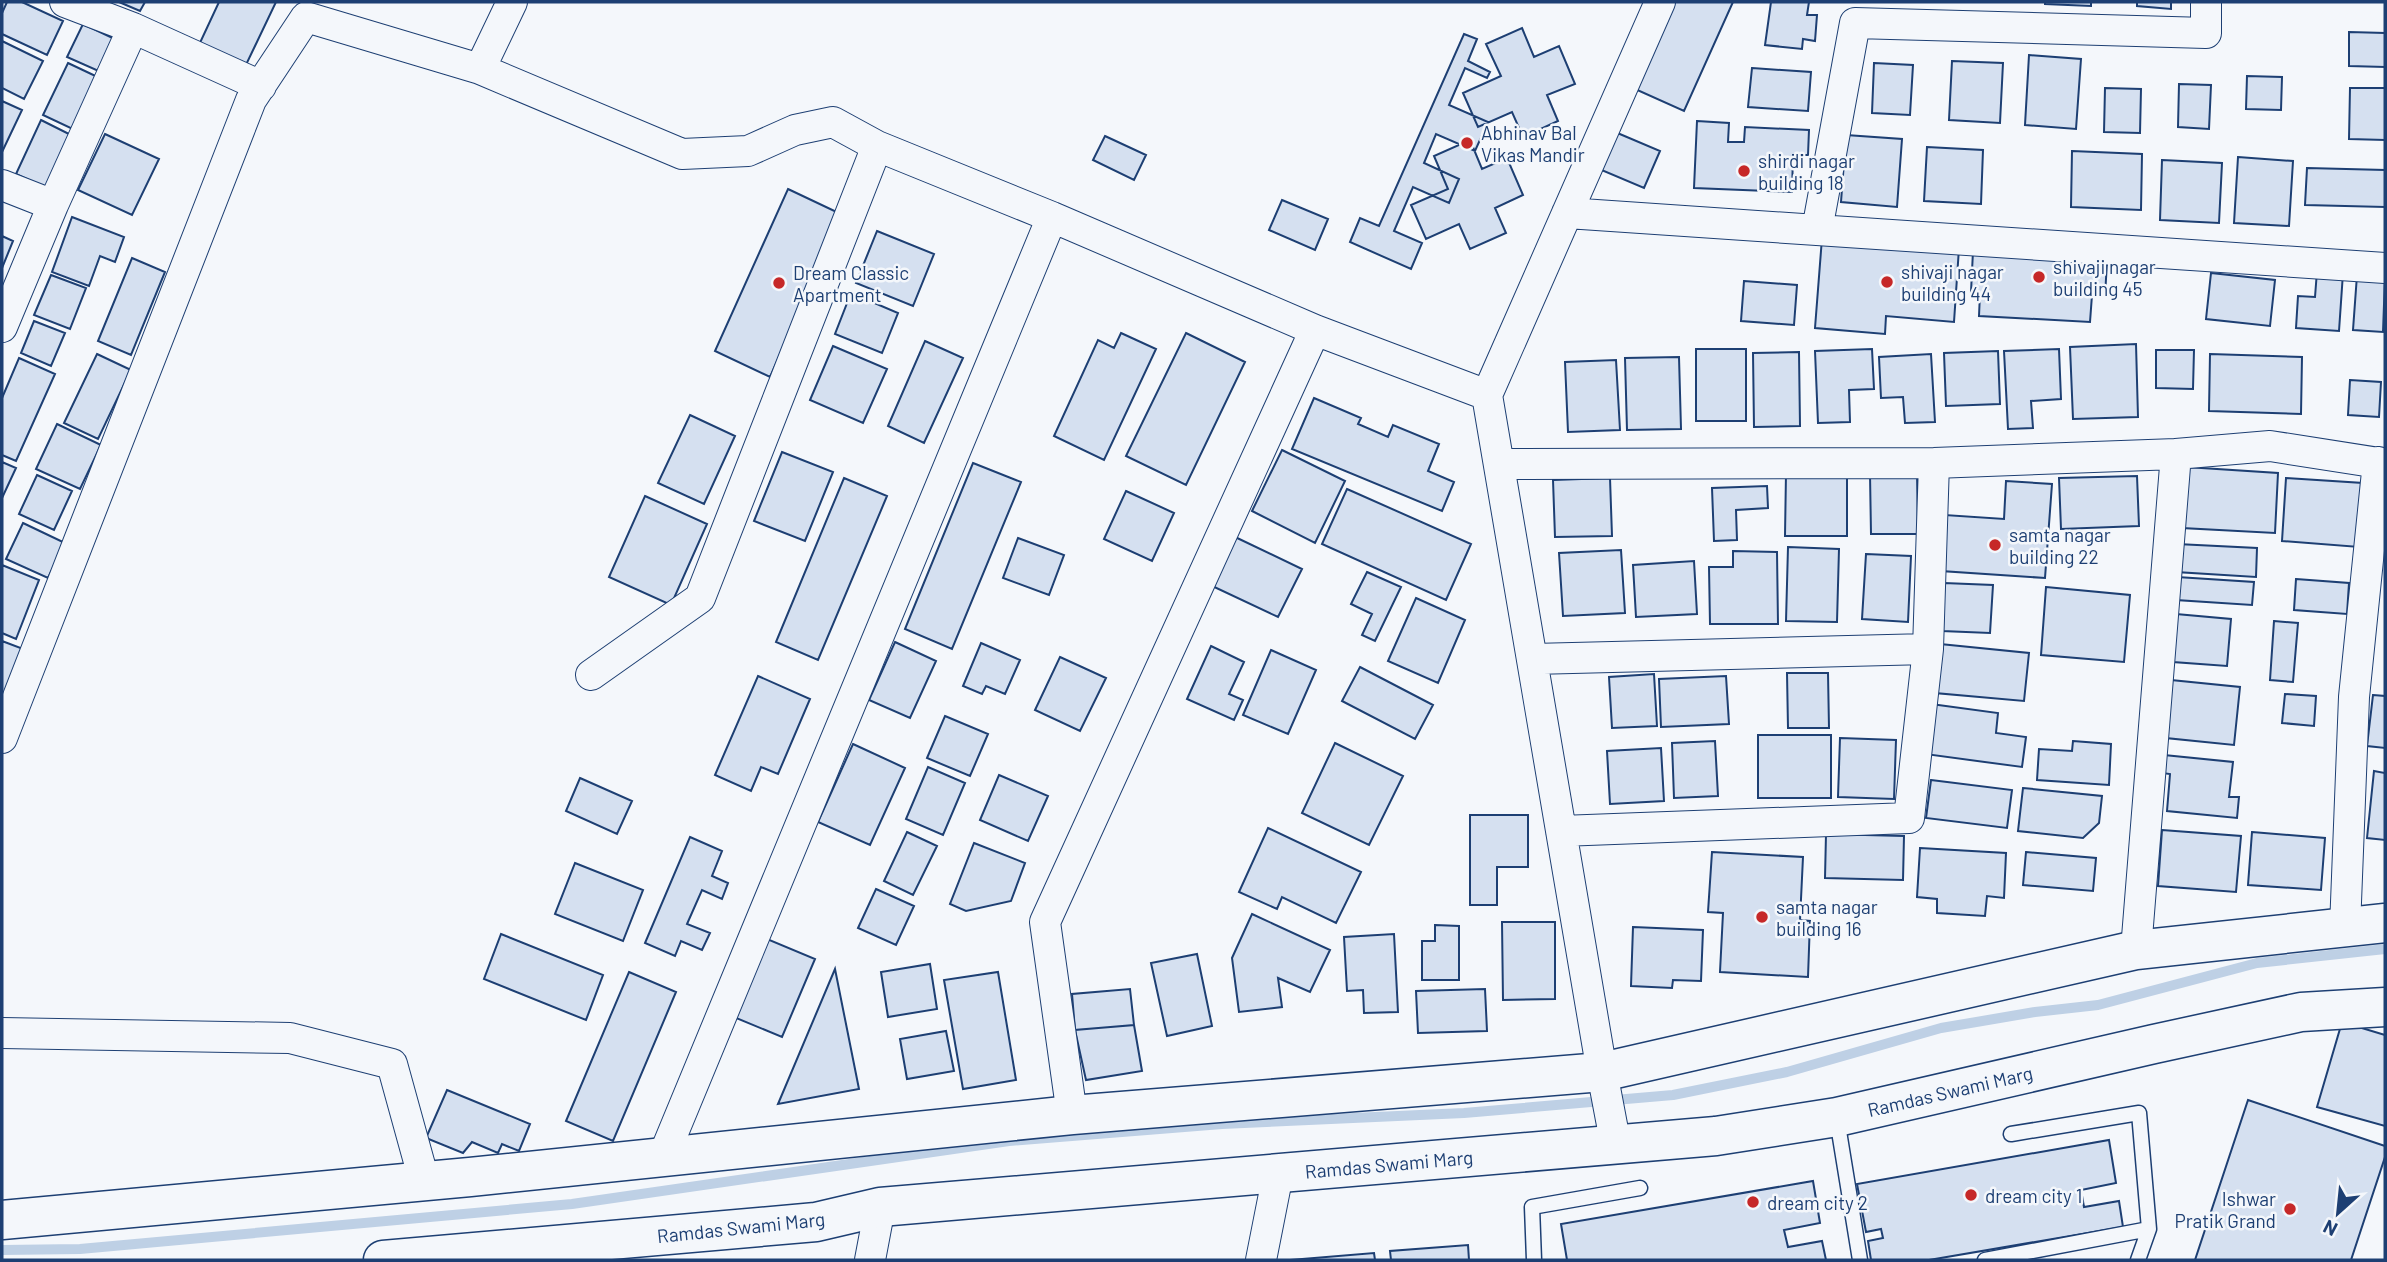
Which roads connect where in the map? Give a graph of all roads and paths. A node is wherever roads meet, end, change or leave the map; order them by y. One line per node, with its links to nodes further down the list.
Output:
1 (65, 2): 5 (street)
2 (512, 2): 6 (street)
3 (1660, 2): 11 (street)
4 (2206, 2): 13 (street)
5 (133, 28): 7 (street); 10 (street)
6 (480, 69): 7 (street); 8 (street)
7 (261, 86): 25 (street)
8 (877, 146): 12 (street); 24 (street)
9 (2, 185): 10 (street)
10 (52, 205): 15 (street)
11 (1567, 213): 13 (street); 17 (street)
12 (1052, 217): 16 (street); 37 (street)
13 (1816, 230): 14 (street)
14 (2385, 268)
15 (2, 327)
16 (1315, 330): 17 (street); 33 (street)
17 (1487, 395): 21 (street)
18 (2176, 454): 19 (street); 20 (street); 29 (street)
19 (1934, 463): 21 (street); 22 (street)
20 (2381, 463): 28 (street)
21 (1499, 464): 23 (street)
22 (1928, 649): 23 (street); 26 (street)
23 (1532, 659): 26 (street)
24 (591, 675)
25 (2, 738)
26 (1561, 831): 32 (street)
27 (2385, 923): 28 (main road)
28 (2345, 928): 29 (main road)
29 (2136, 950): 32 (main road)
30 (2385, 1007): 34 (main road, Ramdas Swami Marg)
31 (2, 1032): 39 (street)
32 (1602, 1076): 33 (main road); 35 (street)
33 (1072, 1115): 37 (main road)
34 (1837, 1117): 35 (main road, Ramdas Swami Marg); 48 (lane)
35 (1614, 1134): 38 (main road, Ramdas Swami Marg)
36 (2011, 1134): 43 (lane)
37 (663, 1157): 39 (main road)
38 (1278, 1174): 41 (main road, Ramdas Swami Marg); 46 (street)
39 (424, 1180): 42 (main road)
40 (1640, 1188): 47 (lane)
41 (880, 1206): 44 (main road, Ramdas Swami Marg); 45 (street)
42 (2, 1220)
43 (2149, 1229): 49 (lane); 50 (lane)
44 (383, 1260)
45 (870, 1260)
46 (1261, 1260)
47 (1534, 1260)
48 (1860, 1260)
49 (1985, 1260)
50 (2137, 1260)

